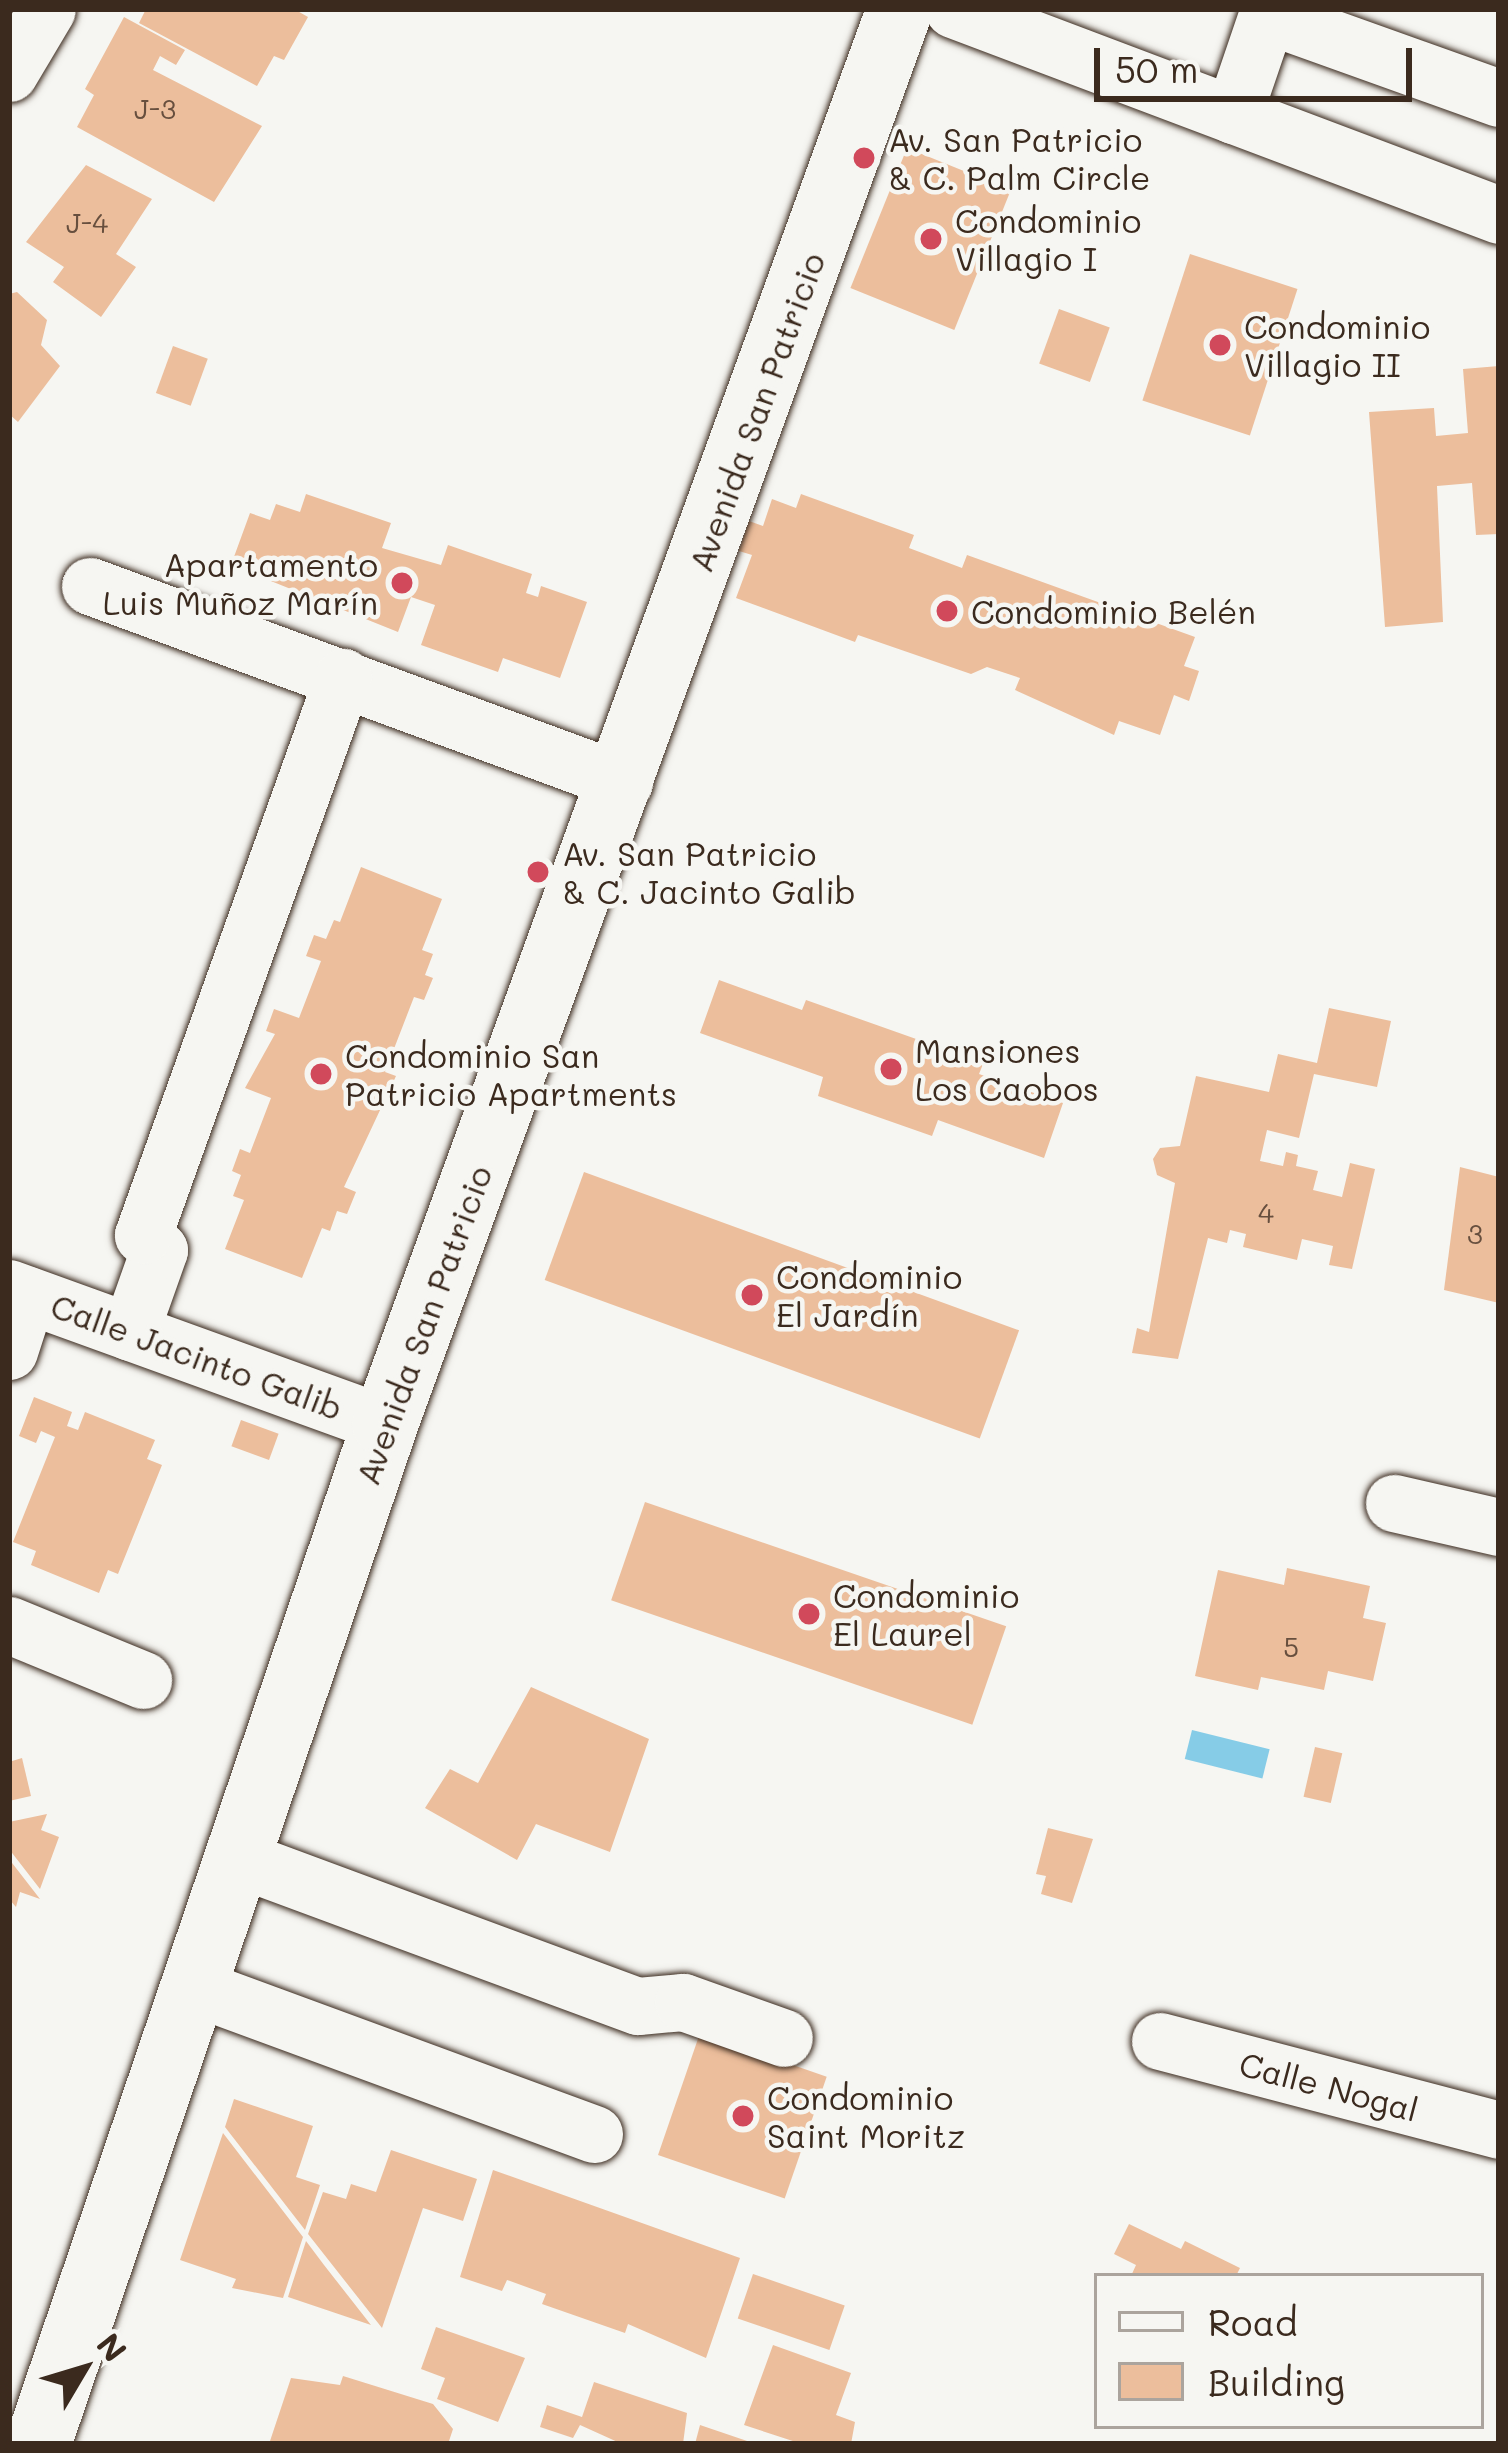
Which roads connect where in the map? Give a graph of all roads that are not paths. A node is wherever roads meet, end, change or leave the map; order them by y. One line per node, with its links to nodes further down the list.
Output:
1 (47, 9): 5 (street)
2 (899, 9): 11 (main road, Avenida San Patricio)
3 (952, 9): 7 (street)
4 (1268, 12): 6 (street); 7 (street)
5 (12, 65)
6 (1499, 98)
7 (1233, 115): 8 (street)
8 (1499, 215)
9 (90, 586): 10 (street)
10 (343, 677): 11 (street); 13 (street)
11 (624, 782): 15 (main road, Avenida San Patricio)
12 (18, 1292): 13 (street, Calle Jacinto Galib); 14 (street)
13 (130, 1332): 15 (street, Calle Jacinto Galib)
14 (9, 1351)
15 (386, 1424): 20 (main road, Avenida San Patricio)
16 (1394, 1503): 17 (street)
17 (1499, 1527)
18 (9, 1624): 19 (street)
19 (143, 1680)
20 (238, 1858): 21 (main road, Avenida San Patricio); 22 (street)
21 (197, 1988): 25 (street); 26 (main road, Avenida San Patricio)
22 (784, 2038)
23 (1160, 2041): 24 (street, Calle Nogal)
24 (1499, 2130)
25 (594, 2134)
26 (38, 2444)

